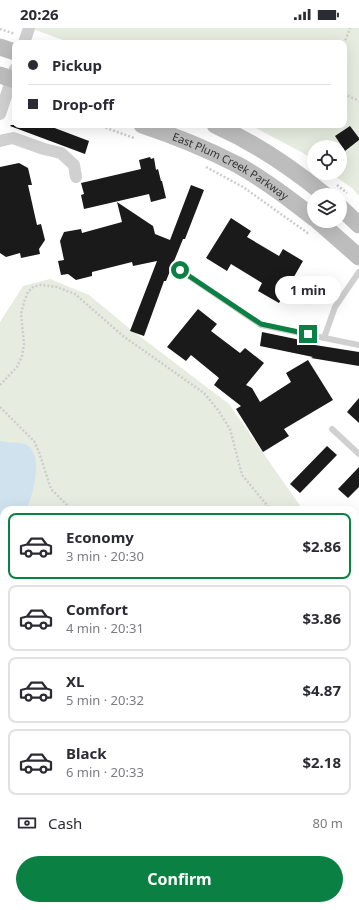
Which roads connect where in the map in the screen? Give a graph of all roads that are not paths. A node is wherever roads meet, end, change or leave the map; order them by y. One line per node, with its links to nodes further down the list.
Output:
1 (29, 28): 2 (street)
2 (25, 40)
3 (0, 47): 4 (main road)
4 (12, 51)
5 (10, 76): 6 (street)
6 (0, 114)
7 (222, 128): 11 (main road)
8 (141, 133): 13 (main road, East Plum Creek Parkway)
9 (0, 141): 10 (street)
10 (76, 177)
11 (328, 188)
12 (347, 204): 14 (main road)
13 (307, 213)
14 (359, 225)
15 (326, 228): 16 (main road)
16 (359, 257)
17 (180, 270): 19 (lane)
18 (359, 272): 19 (lane)
19 (324, 338): 20 (lane)
20 (359, 345)
21 (332, 429): 22 (lane)
22 (359, 454)

